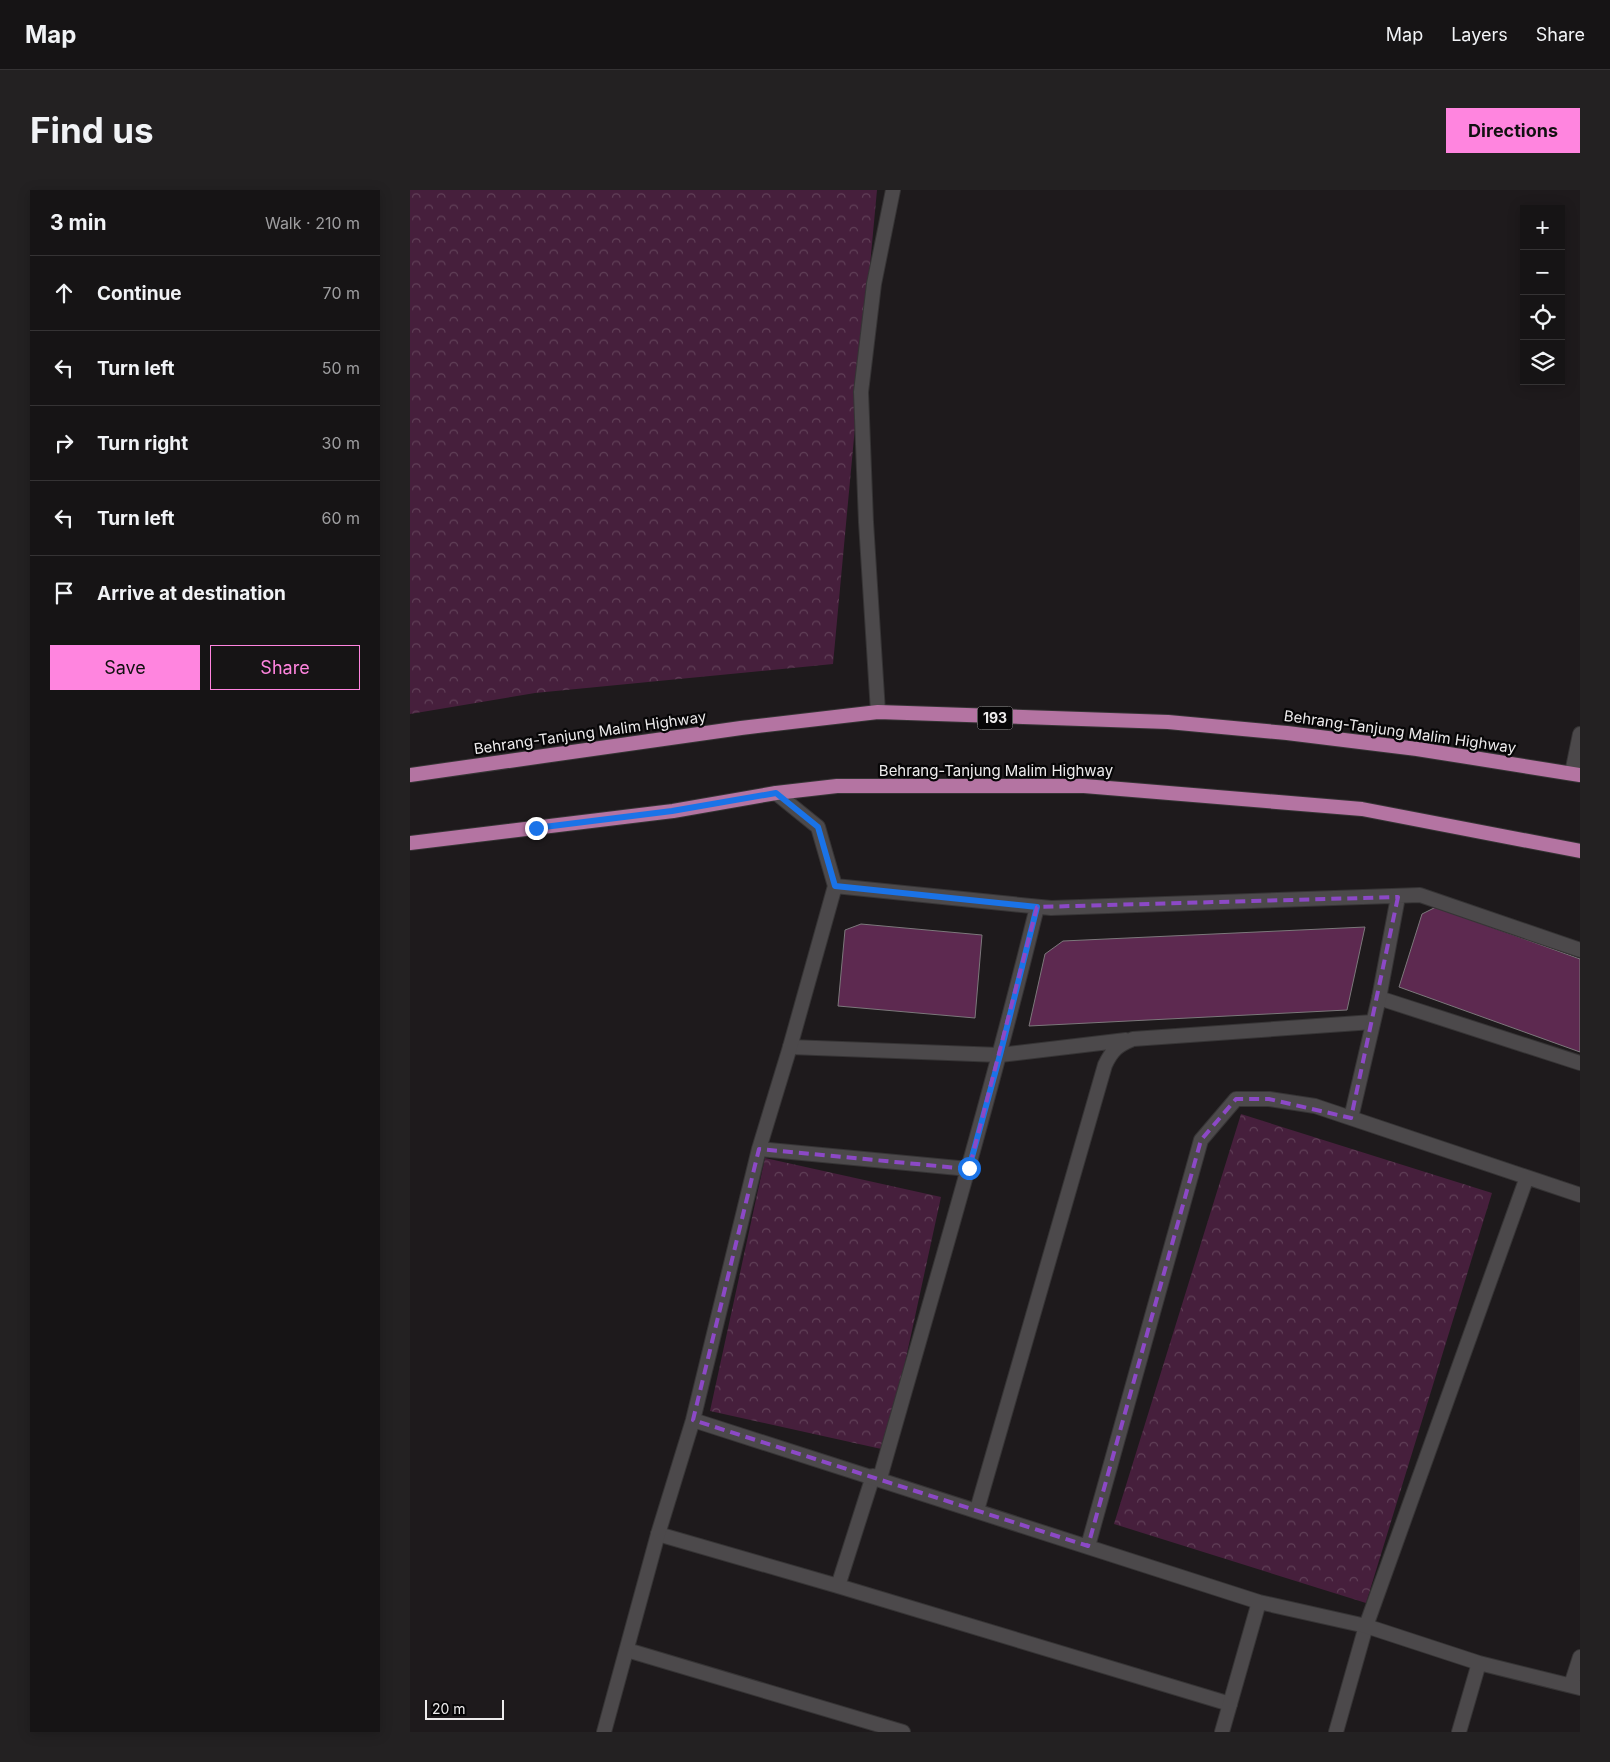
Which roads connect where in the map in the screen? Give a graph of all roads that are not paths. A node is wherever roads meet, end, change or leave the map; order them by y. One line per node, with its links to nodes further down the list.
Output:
1 (894, 190): 2 (street)
2 (878, 712): 4 (main road, Behrang-Tanjung Malim Highway / 193); 5 (main road, Behrang-Tanjung Malim Highway / 193)
3 (1580, 734): 4 (street)
4 (1576, 774)
5 (410, 775)
6 (776, 793): 7 (main road, Behrang-Tanjung Malim Highway); 8 (main road, Behrang-Tanjung Malim Highway); 9 (street)
7 (410, 844)
8 (1580, 851)
9 (835, 886): 11 (street); 16 (street)
10 (1398, 897): 11 (street); 12 (street); 13 (street)
11 (1037, 907): 17 (street)
12 (1580, 950)
13 (1379, 998): 14 (street); 18 (street)
14 (1373, 1022): 15 (street); 19 (street)
15 (1133, 1039): 17 (street); 26 (street)
16 (790, 1047): 17 (street); 20 (street)
17 (1000, 1055): 21 (street)
18 (1580, 1064)
19 (1352, 1118): 22 (street); 28 (street)
20 (759, 1149): 21 (street); 24 (street)
21 (969, 1168): 25 (street)
22 (1527, 1177): 23 (street); 31 (street)
23 (1580, 1195)
24 (693, 1420): 25 (street); 27 (street)
25 (876, 1477): 26 (street); 29 (street)
26 (977, 1510): 28 (street)
27 (658, 1534): 29 (street); 32 (street)
28 (1088, 1546): 30 (street)
29 (838, 1586): 36 (street)
30 (1260, 1602): 31 (street); 36 (street)
31 (1366, 1626): 34 (street); 40 (street)
32 (627, 1650): 37 (street); 38 (street)
33 (1580, 1657): 35 (street)
34 (1479, 1664): 35 (street); 41 (street)
35 (1576, 1687)
36 (1230, 1704): 39 (street)
37 (604, 1732)
38 (903, 1732)
39 (1222, 1732)
40 (1336, 1732)
41 (1459, 1732)

